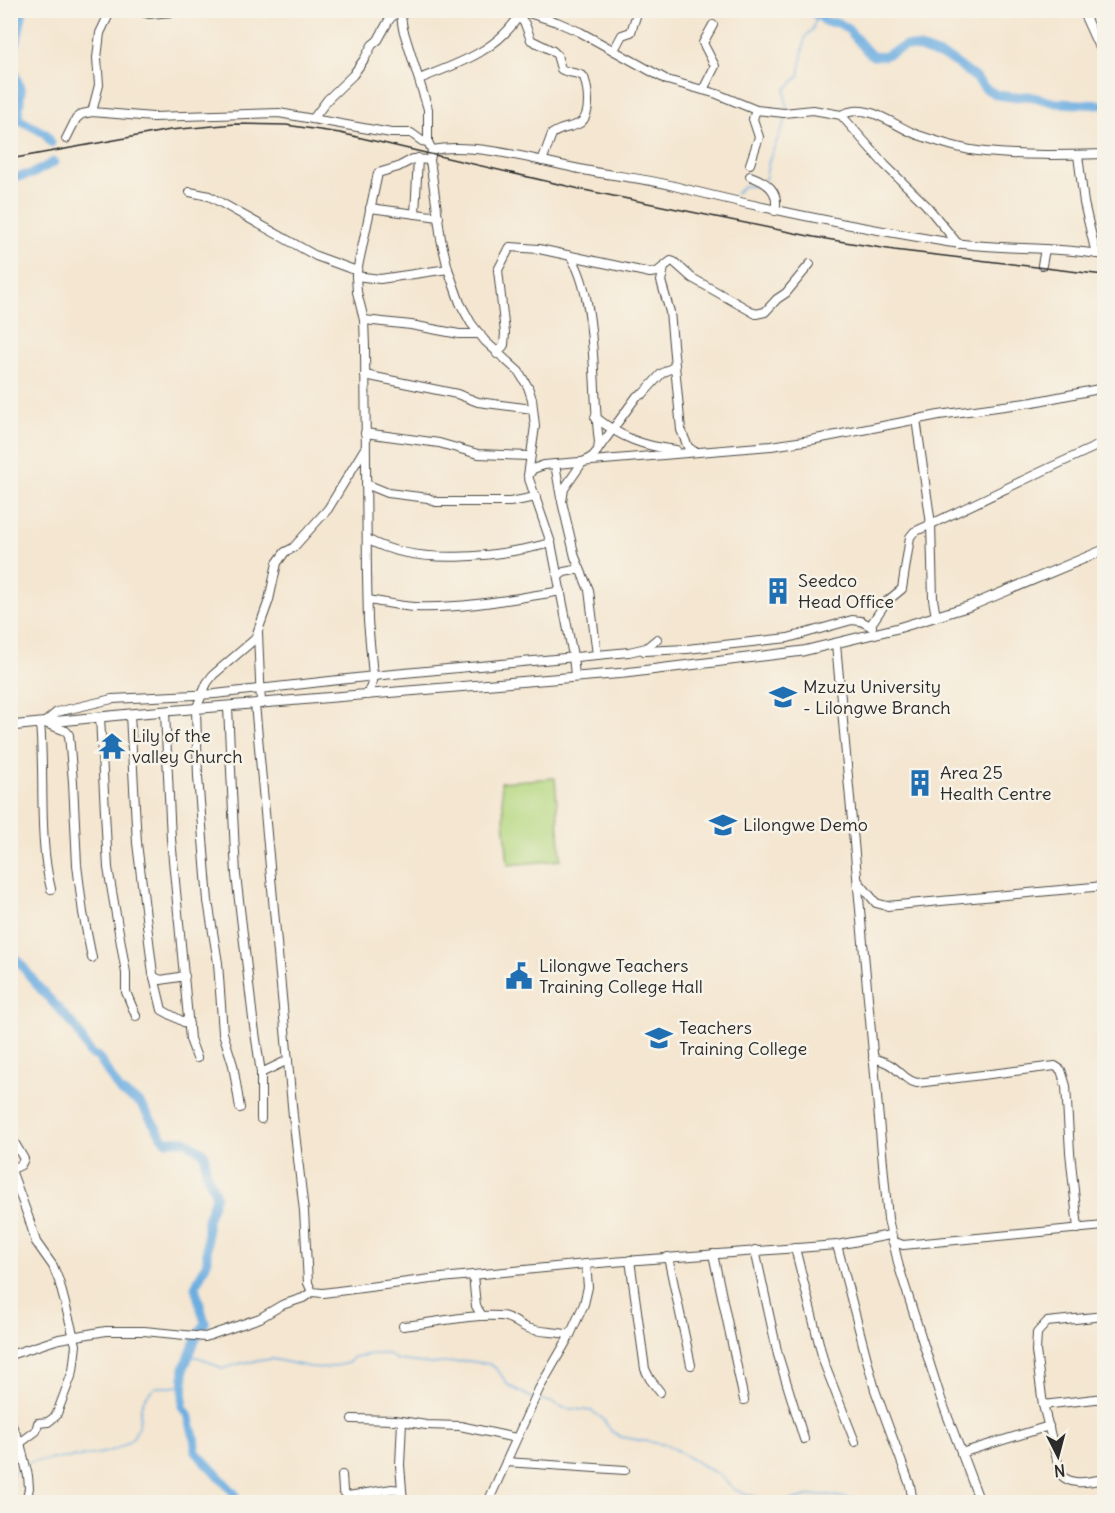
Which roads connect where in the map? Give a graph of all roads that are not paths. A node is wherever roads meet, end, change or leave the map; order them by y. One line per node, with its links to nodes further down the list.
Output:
1 (111, 10): 14 (street)
2 (135, 10): 3 (street)
3 (197, 10)
4 (399, 10): 11 (street); 16 (street)
5 (638, 10): 9 (street)
6 (1082, 10): 10 (street)
7 (521, 12): 9 (street); 11 (street); 23 (street)
8 (713, 25): 12 (street)
9 (615, 50): 12 (street)
10 (1104, 52)
11 (419, 79): 18 (street)
12 (703, 90): 13 (street)
13 (756, 110): 15 (street); 24 (street)
14 (92, 112): 16 (street); 17 (street)
15 (842, 115): 20 (street); 31 (street)
16 (313, 119): 18 (street)
17 (66, 139)
18 (430, 146): 22 (street); 23 (street)
19 (1104, 153): 20 (street)
20 (1078, 155): 33 (street)
21 (418, 158): 22 (street); 27 (street); 29 (street)
22 (430, 160): 30 (street)
23 (542, 161): 28 (street)
24 (750, 164)
25 (750, 176): 28 (street)
26 (190, 192): 39 (street)
27 (370, 208): 29 (street); 39 (street)
28 (775, 211): 31 (street)
29 (415, 214): 30 (street)
30 (440, 217): 38 (street)
31 (958, 244): 32 (street)
32 (1045, 249): 33 (street); 36 (street)
33 (1100, 254)
34 (571, 257): 37 (street); 42 (street); 47 (street)
35 (810, 264): 37 (street)
36 (1042, 266)
37 (663, 267): 43 (street)
38 (448, 269): 39 (street); 41 (street)
39 (356, 274): 40 (street)
40 (364, 320): 41 (street); 44 (street)
41 (480, 334): 42 (street)
42 (497, 354): 46 (street)
43 (675, 366): 49 (street); 54 (street)
44 (364, 375): 46 (street); 50 (street)
45 (1104, 388): 48 (street)
46 (533, 409): 55 (street)
47 (596, 417): 49 (street); 53 (street)
48 (916, 419): 54 (street); 62 (street)
49 (612, 430): 53 (street); 54 (street)
50 (365, 433): 52 (street); 55 (street)
51 (1104, 443): 62 (street)
52 (365, 448): 59 (street); 72 (street)
53 (598, 450): 56 (street)
54 (695, 452): 56 (street)
55 (530, 456): 58 (street)
56 (582, 463): 57 (street); 61 (street)
57 (555, 464): 58 (street); 61 (street)
58 (528, 476): 60 (street)
59 (366, 484): 60 (street); 63 (street)
60 (536, 497): 64 (street)
61 (562, 502): 66 (street)
62 (931, 524): 70 (street); 71 (street)
63 (367, 539): 64 (street); 69 (street)
64 (550, 543): 67 (street)
65 (1104, 550): 70 (main road)
66 (580, 569): 67 (street); 77 (street)
67 (558, 577): 68 (street)
68 (561, 591): 69 (street); 78 (street)
69 (368, 600): 79 (street)
70 (936, 617): 73 (main road)
71 (870, 626): 73 (street); 76 (street)
72 (258, 632): 81 (street); 82 (street)
73 (882, 632): 75 (main road)
74 (657, 639): 76 (street)
75 (836, 644): 80 (main road); 92 (street)
76 (629, 652): 77 (street)
77 (597, 655): 78 (street)
78 (573, 656): 79 (street); 80 (street)
79 (373, 676): 81 (street); 83 (street)
80 (575, 676): 83 (main road)
81 (261, 689): 82 (street); 84 (street)
82 (203, 694): 86 (street); 90 (street)
83 (367, 695): 84 (main road)
84 (258, 704): 85 (main road); 102 (street)
85 (228, 706): 86 (main road); 103 (street)
86 (196, 710): 87 (main road); 104 (street)
87 (165, 712): 88 (main road); 96 (street)
88 (130, 714): 89 (main road); 97 (street)
89 (100, 717): 90 (main road); 98 (street)
90 (42, 723): 91 (main road); 94 (street); 95 (street)
91 (10, 726)
92 (858, 881): 93 (street); 101 (street)
93 (1104, 886)
94 (51, 889)
95 (92, 958)
96 (185, 976): 97 (street); 99 (street)
97 (154, 977): 99 (street)
98 (136, 1016)
99 (189, 1025): 100 (street)
100 (196, 1058)
101 (873, 1058): 109 (street); 110 (street)
102 (288, 1060): 103 (street); 119 (street)
103 (261, 1073): 105 (street)
104 (240, 1108)
105 (261, 1119)
106 (10, 1135): 107 (street)
107 (11, 1170): 124 (street)
108 (1104, 1226): 109 (street)
109 (1078, 1229): 110 (street)
110 (891, 1238): 111 (street); 139 (street)
111 (837, 1245): 112 (street); 148 (street)
112 (795, 1248): 113 (street); 137 (street)
113 (755, 1250): 114 (street); 136 (street)
114 (713, 1254): 115 (street); 129 (street)
115 (668, 1257): 116 (street); 126 (street)
116 (630, 1260): 117 (street); 127 (street)
117 (586, 1264): 118 (street); 123 (street)
118 (473, 1275): 119 (street); 120 (street)
119 (312, 1292): 124 (street)
120 (482, 1316): 122 (street); 123 (street)
121 (1104, 1316): 130 (street)
122 (403, 1326)
123 (570, 1335): 135 (street)
124 (74, 1336): 125 (street); 138 (street)
125 (10, 1355)
126 (691, 1365)
127 (660, 1392)
128 (1104, 1398): 130 (street)
129 (744, 1400)
130 (1043, 1404): 134 (street)
131 (352, 1419): 133 (street)
132 (10, 1421): 138 (street)
133 (402, 1421): 135 (street); 144 (street)
134 (1049, 1426): 139 (street); 143 (street)
135 (516, 1438): 140 (street)
136 (804, 1438)
137 (855, 1442)
138 (20, 1443): 145 (street)
139 (961, 1453): 149 (street)
140 (506, 1462): 141 (street); 147 (street)
141 (625, 1470)
142 (342, 1474): 144 (street)
143 (1104, 1479)
144 (401, 1490): 146 (street)
145 (26, 1503)
146 (403, 1503)
147 (488, 1503)
148 (913, 1503)
149 (980, 1503)

